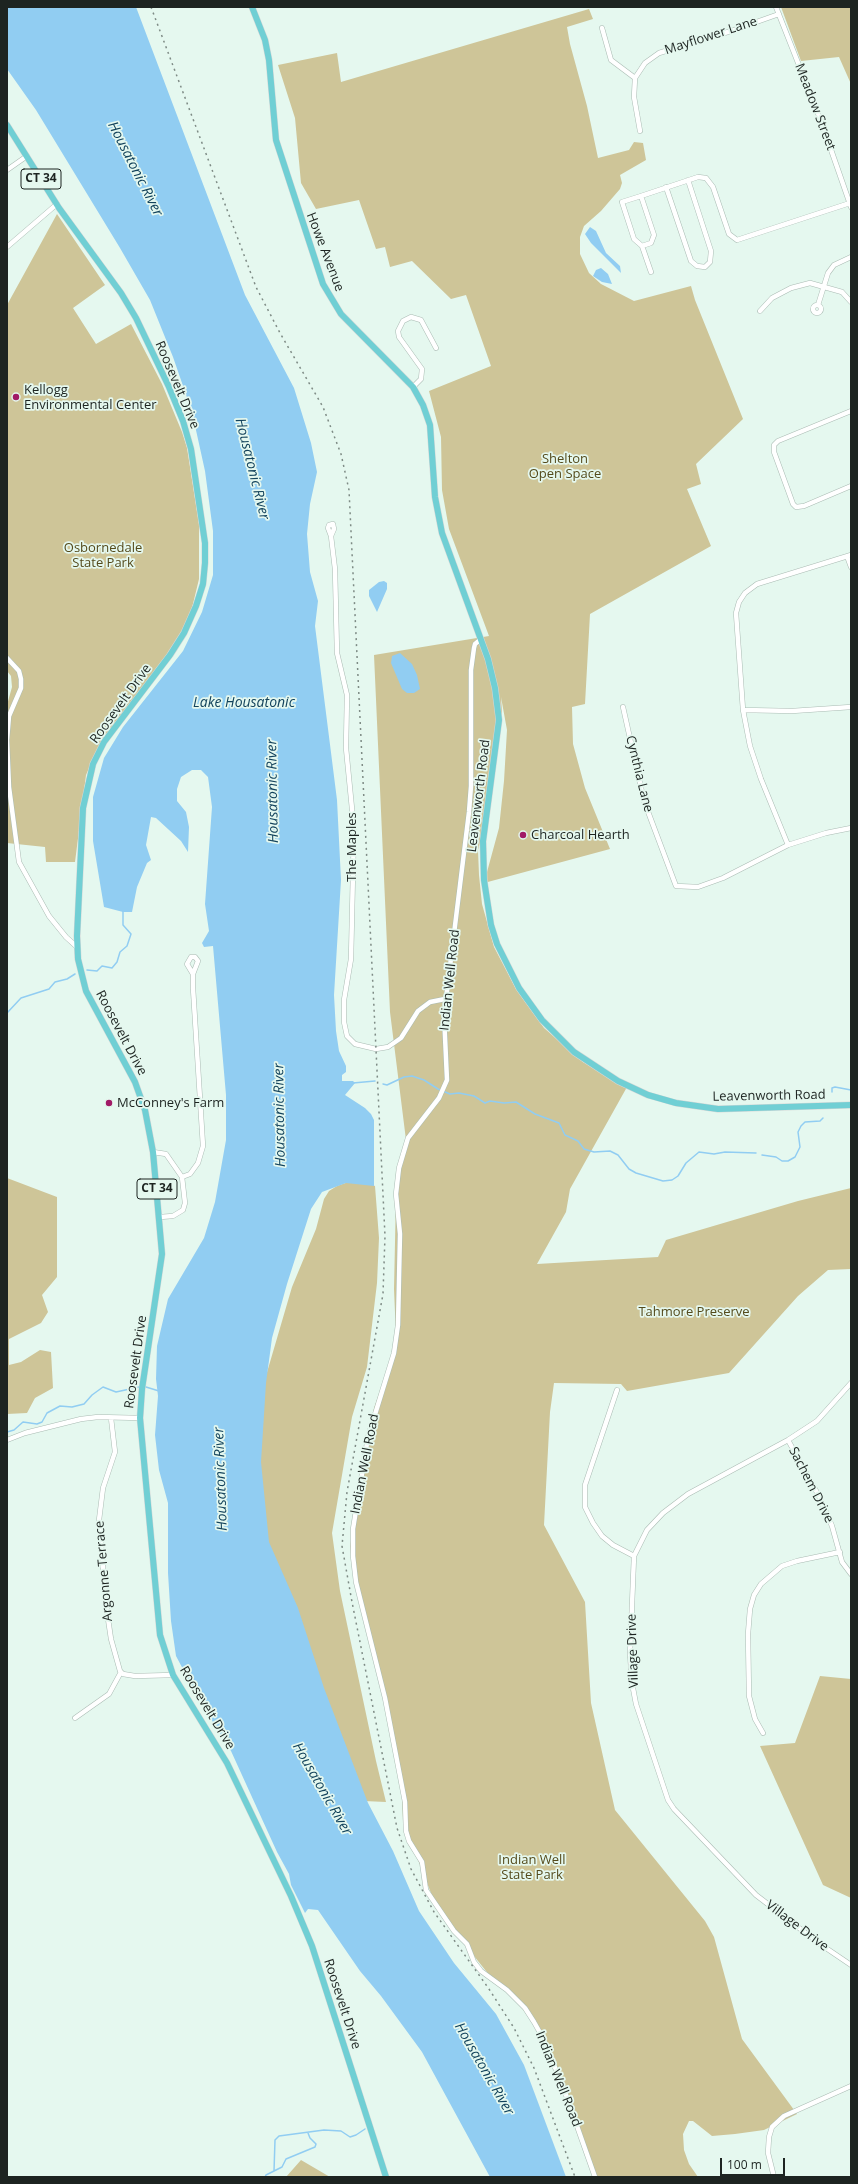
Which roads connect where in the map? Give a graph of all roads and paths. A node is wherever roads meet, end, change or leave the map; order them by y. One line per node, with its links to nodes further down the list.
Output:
1 (252, 7): 24 (main road, Howe Avenue)
2 (776, 7): 3 (street, Meadow Street)
3 (779, 14): 5 (street, Mayflower Lane); 14 (street, Meadow Street)
4 (602, 28): 5 (street)
5 (635, 78): 7 (street)
6 (7, 125): 8 (main road, Roosevelt Drive / CT 34)
7 (640, 131)
8 (26, 156): 9 (street); 13 (main road, Roosevelt Drive / CT 34)
9 (7, 170)
10 (688, 180): 11 (street); 11 (street); 14 (street)
11 (666, 187): 12 (street)
12 (642, 196): 15 (street); 15 (street)
13 (57, 204): 16 (street); 39 (main road, Roosevelt Drive / CT 34)
14 (850, 205)
15 (642, 246): 18 (street)
16 (7, 247)
17 (851, 256): 19 (street)
18 (651, 272)
19 (824, 286): 20 (street); 21 (street); 22 (street)
20 (851, 302)
21 (818, 305)
22 (760, 311)
23 (436, 348): 24 (street)
24 (413, 387): 28 (main road, Howe Avenue)
25 (851, 411): 26 (street)
26 (851, 486)
27 (331, 536): 41 (street, The Maples)
28 (446, 545): 31 (main road, Leavenworth Road)
29 (849, 556): 30 (street); 35 (street)
30 (851, 567)
31 (481, 640): 41 (street, Indian Well Road); 42 (main road, Leavenworth Road)
32 (7, 658): 36 (street)
33 (624, 707): 38 (street, Cynthia Lane)
34 (851, 707): 35 (street)
35 (743, 710): 38 (street)
36 (7, 740): 39 (street)
37 (851, 828): 38 (street)
38 (788, 845)
39 (77, 947): 43 (main road, Roosevelt Drive / CT 34)
40 (193, 974): 44 (street)
41 (445, 999): 62 (street, Indian Well Road)
42 (851, 1105)
43 (153, 1152): 44 (street); 45 (main road, Roosevelt Drive / CT 34)
44 (182, 1177): 45 (street)
45 (160, 1217): 49 (main road, Roosevelt Drive / CT 34)
46 (851, 1383): 51 (street, Village Drive)
47 (617, 1390): 53 (street)
48 (110, 1418): 49 (street); 50 (street); 55 (street, Argonne Terrace)
49 (140, 1418): 56 (main road, Roosevelt Drive / CT 34)
50 (7, 1440)
51 (788, 1440): 52 (street, Sachem Drive); 53 (street, Village Drive)
52 (840, 1552): 54 (street, Sachem Drive); 58 (street)
53 (634, 1556): 59 (street, Village Drive)
54 (851, 1574)
55 (121, 1672): 56 (street); 57 (street)
56 (173, 1675): 61 (main road, Roosevelt Drive / CT 34)
57 (75, 1718)
58 (763, 1733)
59 (851, 1965)
60 (851, 2086): 63 (street)
61 (386, 2177)
62 (595, 2177)
63 (774, 2177)

